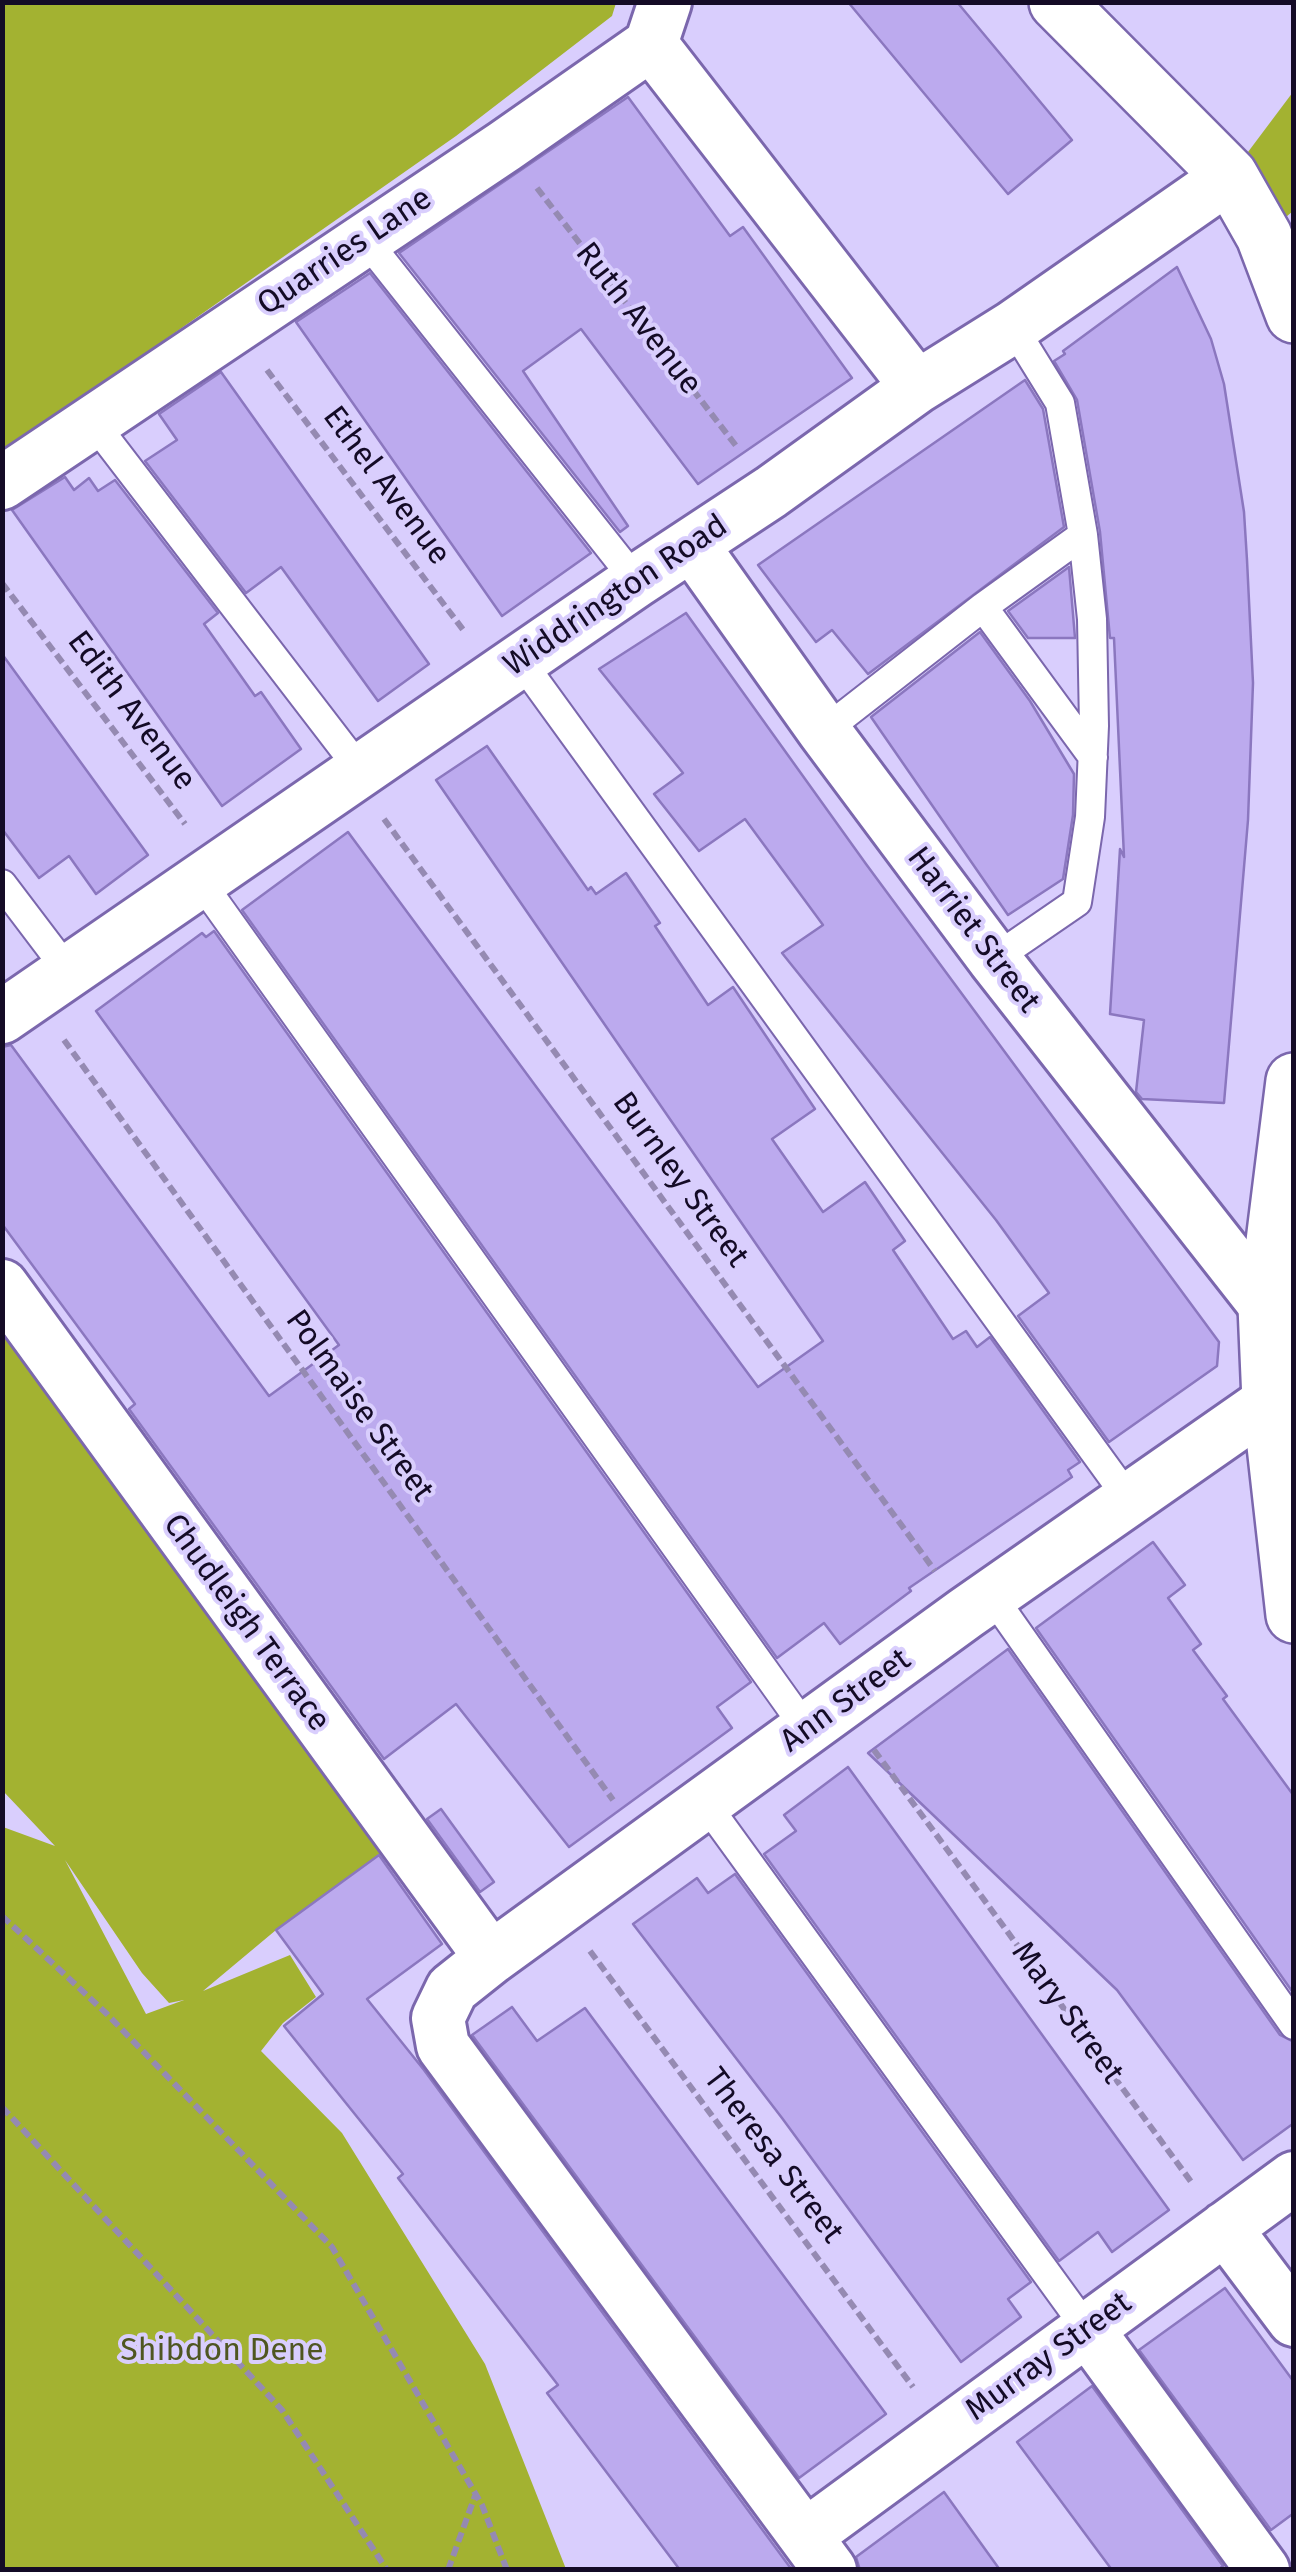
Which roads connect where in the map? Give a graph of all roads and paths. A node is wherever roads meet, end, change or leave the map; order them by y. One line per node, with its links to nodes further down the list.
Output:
1 (1057, 2): 4 (street)
2 (658, 23): 3 (street, Quarries Lane); 10 (street)
3 (505, 146): 6 (street, Quarries Lane); 13 (path, Ruth Avenue)
4 (1230, 176): 5 (street); 9 (street, Widdrington Road)
5 (1279, 223): 7 (street)
6 (365, 238): 8 (street, Quarries Lane); 16 (lane)
7 (1294, 315)
8 (234, 326): 11 (street, Quarries Lane); 19 (path, Ethel Avenue)
9 (1013, 327): 10 (street, Widdrington Road); 14 (lane)
10 (917, 387): 13 (street, Widdrington Road)
11 (93, 422): 12 (street, Quarries Lane); 22 (lane)
12 (2, 482)
13 (771, 492): 15 (street, Widdrington Road)
14 (1083, 535): 18 (lane); 21 (lane)
15 (692, 545): 16 (street, Widdrington Road); 20 (street, Harriet Street)
16 (636, 581): 19 (street, Widdrington Road)
17 (2, 583): 23 (path, Edith Avenue)
18 (983, 607): 20 (lane); 21 (lane)
19 (509, 668): 22 (street, Widdrington Road); 32 (lane)
20 (824, 731): 25 (street, Harriet Street)
21 (1092, 757): 25 (lane)
22 (357, 774): 23 (street, Widdrington Road); 33 (path, Burnley Street)
23 (210, 875): 26 (street, Widdrington Road); 35 (lane)
24 (2, 884): 26 (lane)
25 (994, 959): 30 (street, Harriet Street)
26 (34, 995): 37 (path, Polmaise Street)
27 (1294, 1081): 28 (street)
28 (1288, 1179): 30 (street)
29 (2, 1286): 40 (street, Chudleigh Terrace)
30 (1266, 1306): 31 (street)
31 (1270, 1401): 32 (street, Ann Street); 34 (street)
32 (1128, 1498): 33 (street, Ann Street)
33 (979, 1605): 35 (street, Ann Street); 41 (lane)
34 (1294, 1615)
35 (824, 1718): 36 (street, Ann Street); 44 (path, Mary Street)
36 (705, 1803): 37 (street, Ann Street); 46 (lane)
37 (646, 1846): 38 (street, Ann Street)
38 (560, 1910): 40 (street, Ann Street); 47 (path, Theresa Street)
39 (2, 1916): 48 (path)
40 (492, 1958): 49 (street, Ann Street)
41 (1294, 2025)
42 (2, 2108): 50 (path)
43 (1294, 2178): 44 (street, Murray Street)
44 (1225, 2228): 45 (street); 46 (street, Murray Street)
45 (1294, 2320)
46 (1087, 2329): 47 (street, Murray Street); 53 (street)
47 (946, 2432): 49 (street, Murray Street)
48 (476, 2494): 51 (path); 52 (path)
49 (817, 2553)
50 (387, 2570)
51 (448, 2570)
52 (507, 2570)
53 (1263, 2570)

